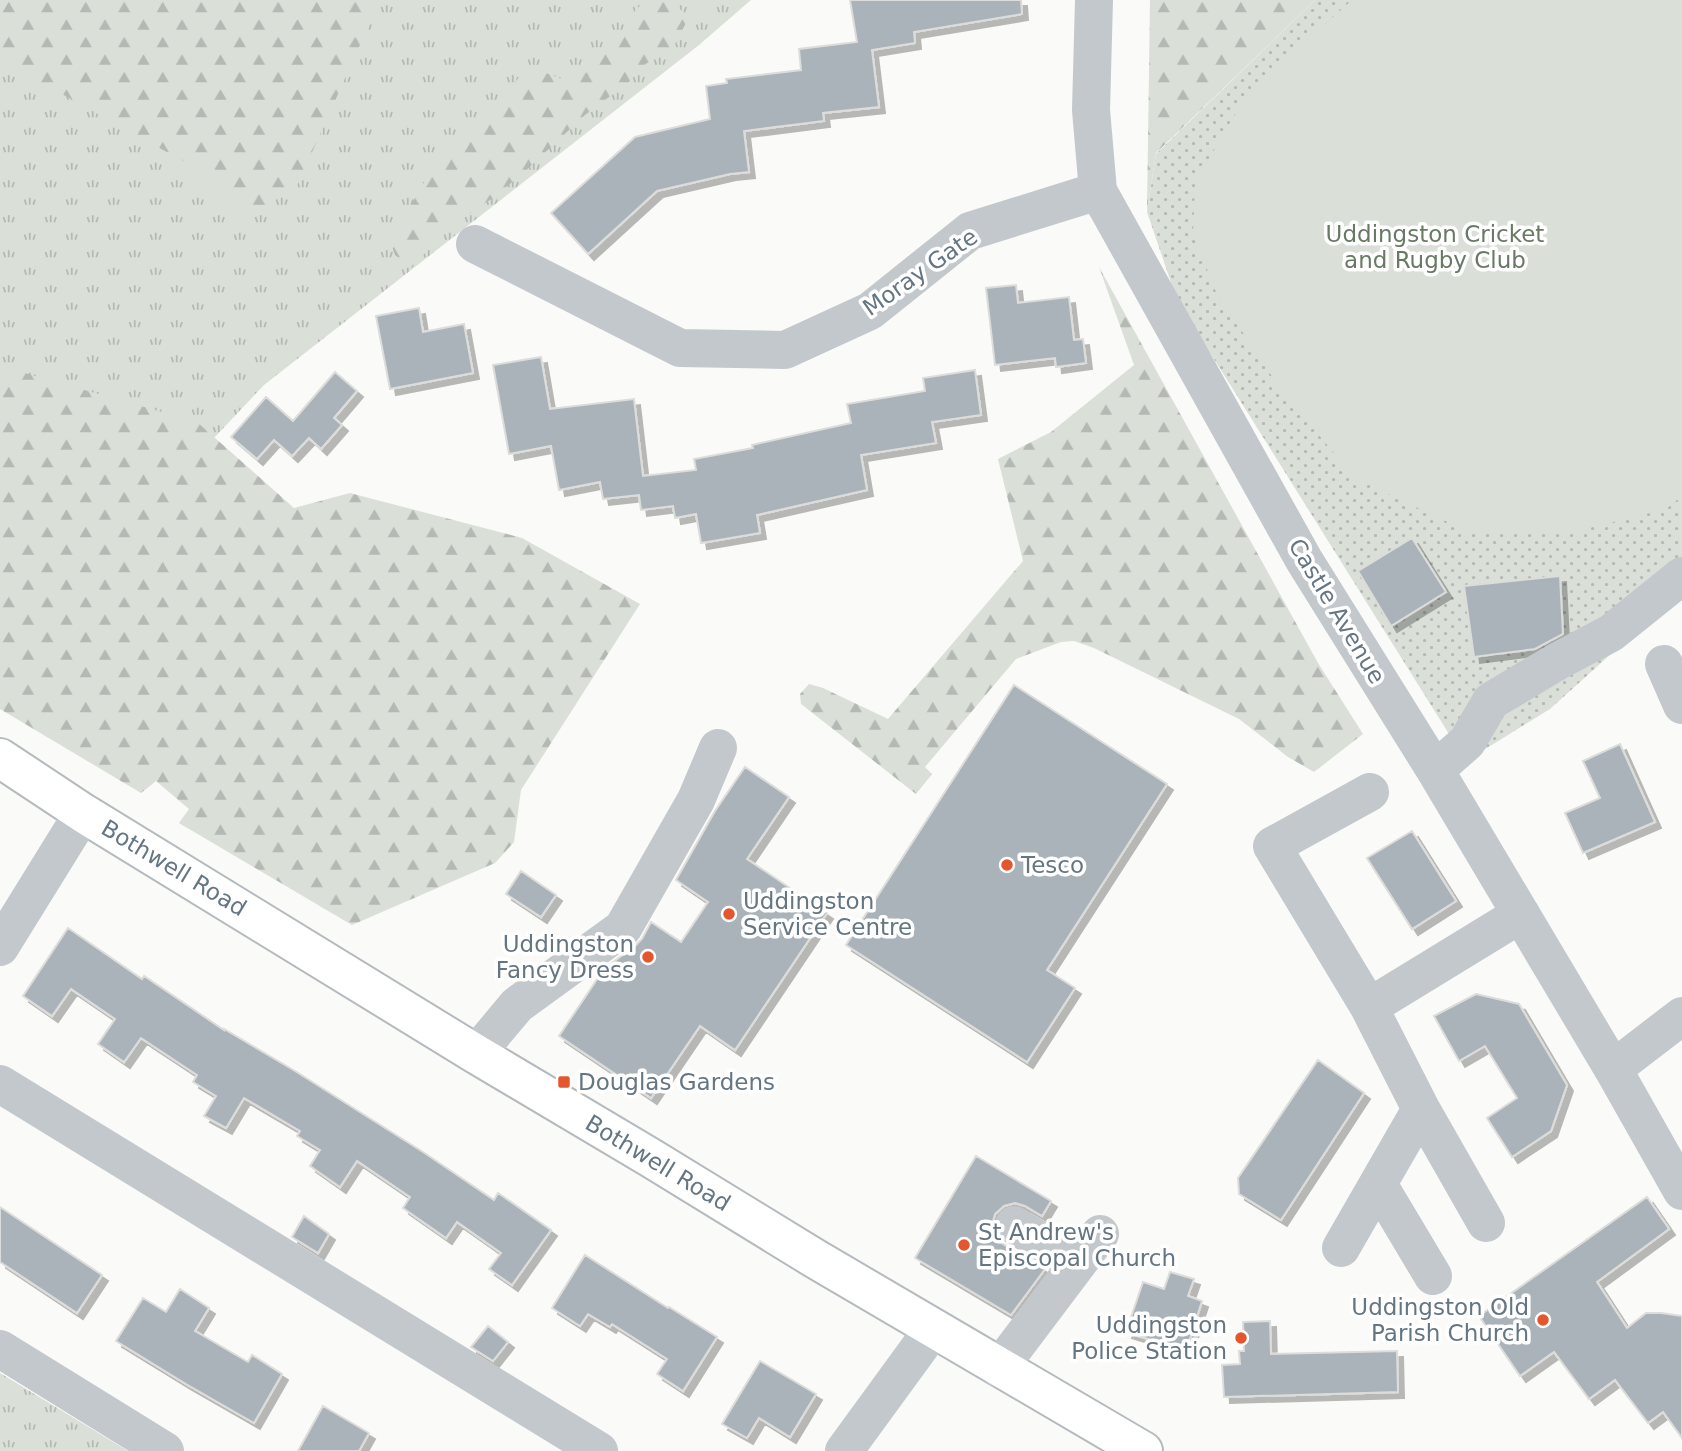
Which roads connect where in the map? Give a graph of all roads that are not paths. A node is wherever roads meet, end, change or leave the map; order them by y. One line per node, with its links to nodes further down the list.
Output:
1 (1094, 0): 2 (street, Castle Avenue)
2 (1098, 191): 3 (street, Moray Gate); 9 (street, Castle Avenue)
3 (474, 244)
4 (1682, 576): 9 (street)
5 (1664, 664): 6 (street)
6 (1682, 705)
7 (718, 748): 16 (street)
8 (0, 758): 11 (main road, Bothwell Road)
9 (1435, 770): 12 (street, Castle Avenue)
10 (1370, 792): 14 (street)
11 (83, 813): 13 (street); 16 (main road, Bothwell Road)
12 (1521, 914): 14 (street); 17 (street, Castle Avenue)
13 (0, 947)
14 (1369, 1007): 19 (street)
15 (1682, 1016): 17 (street)
16 (476, 1054): 26 (main road, Bothwell Road)
17 (1613, 1069): 21 (street, Castle Avenue)
18 (0, 1084): 30 (street)
19 (1421, 1109): 20 (street); 22 (street)
20 (1378, 1184): 24 (street); 25 (street)
21 (1682, 1191)
22 (1486, 1223)
23 (1014, 1226): 28 (street)
24 (1341, 1248)
25 (1433, 1276)
26 (933, 1329): 28 (main road, Bothwell Road); 31 (street)
27 (0, 1349): 29 (street)
28 (999, 1368): 32 (main road, Bothwell Road)
29 (165, 1451)
30 (599, 1451)
31 (845, 1451)
32 (1143, 1451)

